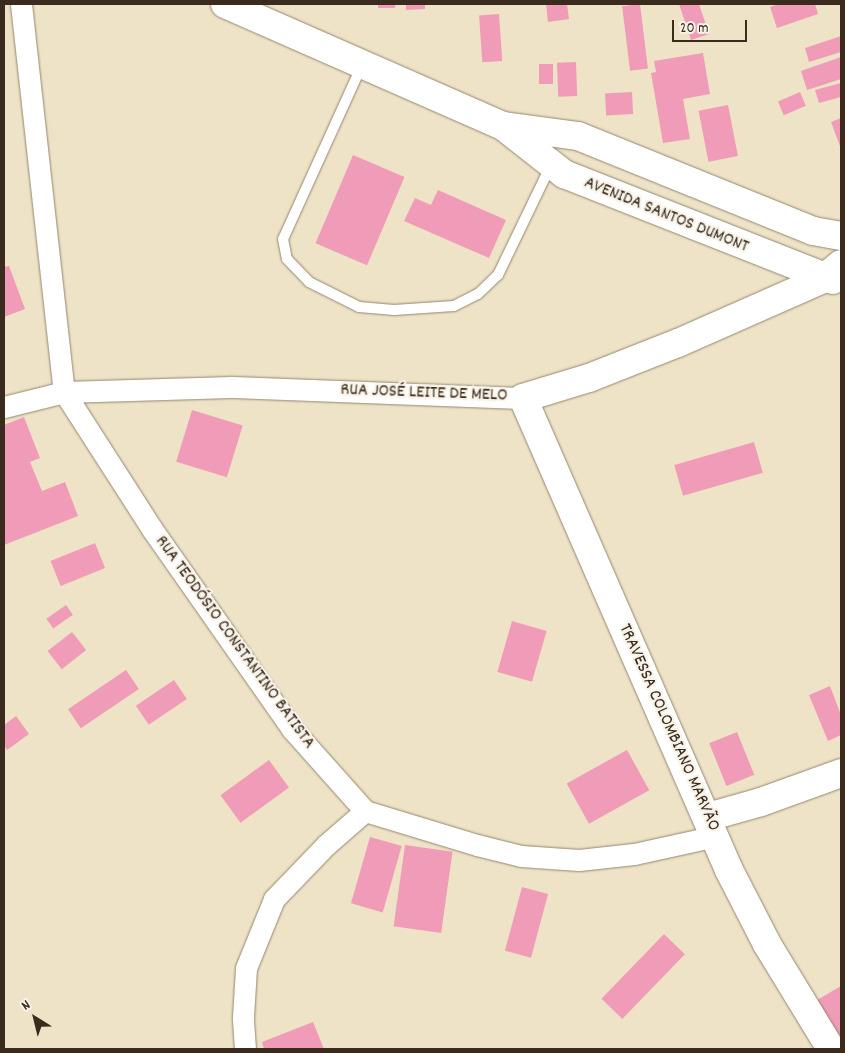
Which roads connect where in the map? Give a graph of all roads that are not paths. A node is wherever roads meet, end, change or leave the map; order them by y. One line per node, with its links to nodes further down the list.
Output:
1 (21, 4): 8 (street)
2 (225, 4): 3 (street, AVENIDA SANTOS DUMONT)
3 (362, 64): 4 (street, AVENIDA SANTOS DUMONT); 5 (lane)
4 (503, 126): 5 (street, AVENIDA SANTOS DUMONT); 6 (street, AVENIDA SANTOS DUMONT)
5 (551, 164): 7 (street, AVENIDA SANTOS DUMONT)
6 (841, 236)
7 (835, 275): 9 (street, RUA JOSÉ LEITE DE MELO)
8 (64, 392): 9 (street, RUA JOSÉ LEITE DE MELO); 10 (street, RUA JOSÉ LEITE DE MELO); 12 (street, RUA TEODÓSIO CONSTANTINO BATISTA)
9 (523, 398): 13 (street, TRAVESSA COLOMBIANO MARVÃO)
10 (4, 407)
11 (841, 773): 13 (street)
12 (365, 811): 13 (street); 14 (street)
13 (712, 826): 15 (street, TRAVESSA COLOMBIANO MARVÃO)
14 (246, 1049)
15 (831, 1049)

